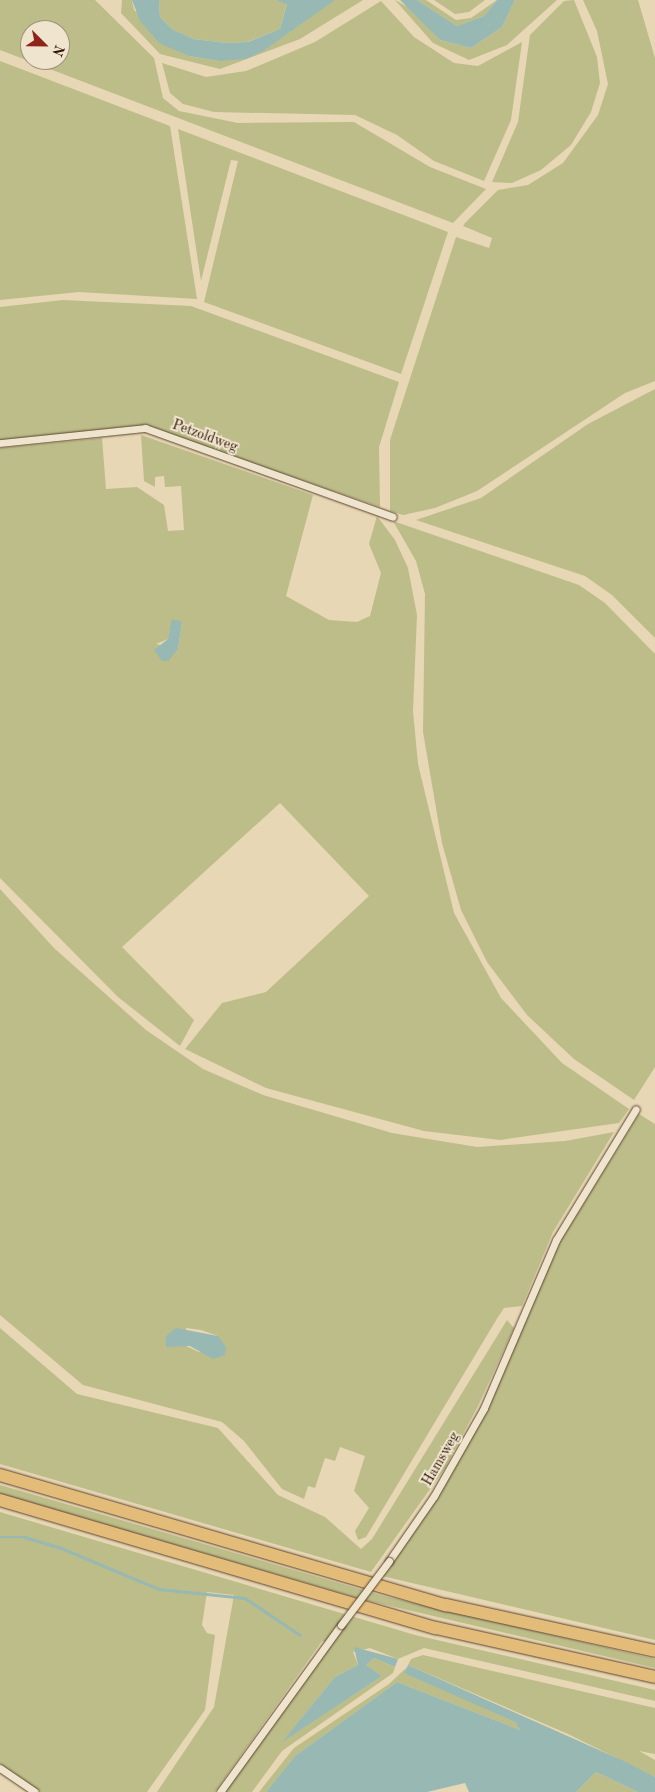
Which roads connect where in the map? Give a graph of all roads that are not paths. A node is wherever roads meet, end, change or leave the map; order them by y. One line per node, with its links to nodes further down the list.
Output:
1 (0, 443): 2 (street, Petzoldweg)
2 (393, 518)
3 (636, 1109): 10 (street, Hamsweg, bridge)
4 (0, 1476): 6 (highway)
5 (0, 1500): 7 (highway)
6 (655, 1651)
7 (655, 1677)
8 (0, 1768): 9 (street)
9 (35, 1792)
10 (220, 1792)

